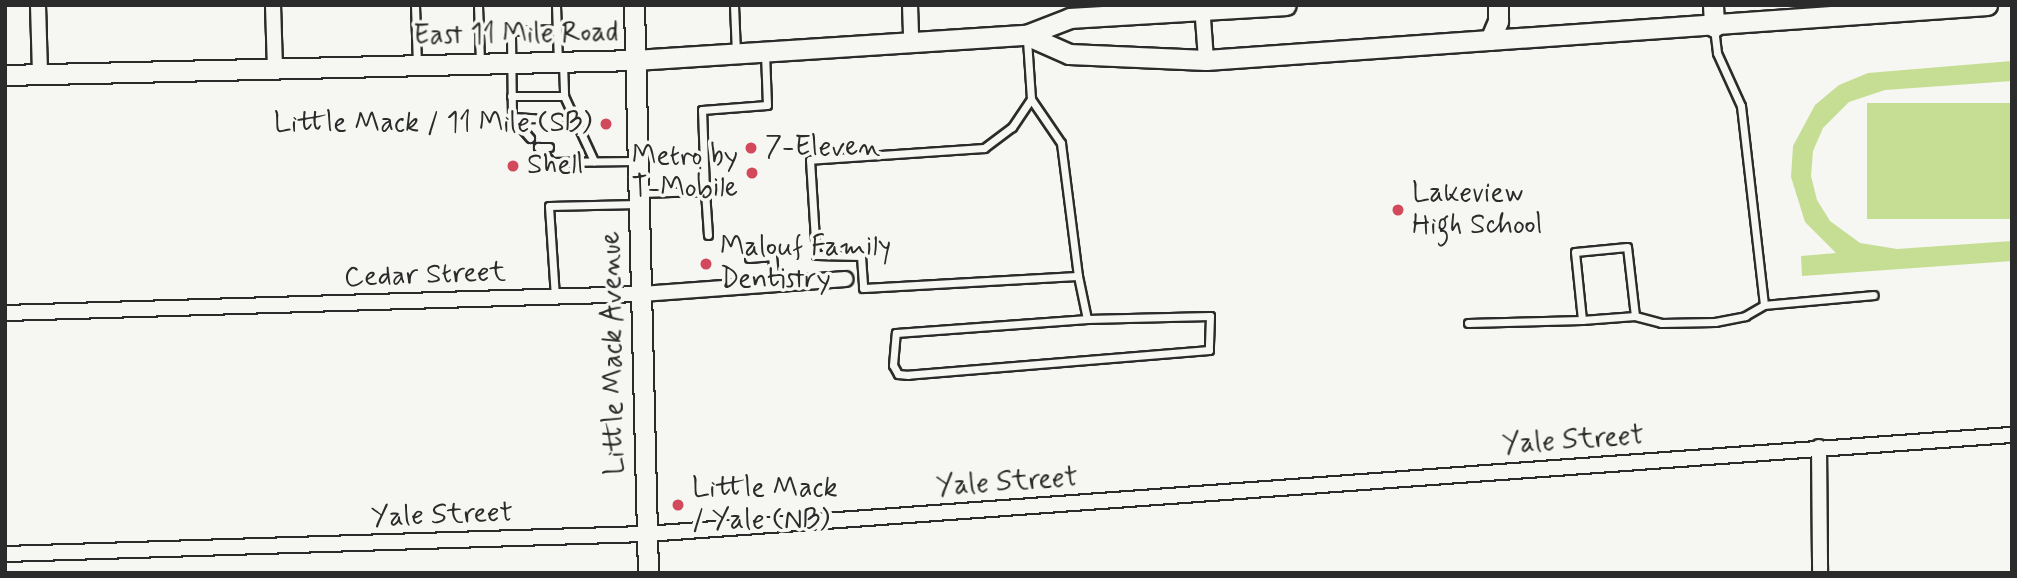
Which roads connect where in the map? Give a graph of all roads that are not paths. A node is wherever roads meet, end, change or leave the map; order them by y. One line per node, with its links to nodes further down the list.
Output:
1 (38, 5): 28 (street)
2 (273, 5): 27 (street)
3 (415, 5): 26 (lane)
4 (478, 5): 24 (lane)
5 (556, 5): 15 (lane)
6 (634, 5): 21 (main road, Little Mack Avenue)
7 (734, 5): 20 (lane)
8 (910, 5): 17 (street)
9 (1286, 5): 13 (main road, East 11 Mile Road)
10 (1498, 5): 18 (main road)
11 (1713, 5): 14 (main road)
12 (1987, 5): 14 (main road, East 11 Mile Road)
13 (1202, 8): 16 (main road, East 11 Mile Road); 22 (street)
14 (1714, 27): 18 (main road, East 11 Mile Road); 54 (lane)
15 (557, 29): 23 (lane); 25 (lane)
16 (1026, 35): 17 (main road, East 11 Mile Road); 22 (main road, East 11 Mile Road); 32 (lane)
17 (911, 39): 19 (main road, East 11 Mile Road)
18 (1490, 40): 22 (main road, East 11 Mile Road)
19 (765, 52): 20 (main road, East 11 Mile Road); 43 (lane)
20 (736, 54): 21 (main road, East 11 Mile Road)
21 (635, 60): 23 (main road, East 11 Mile Road); 41 (main road, Little Mack Avenue)
22 (1206, 60)
23 (561, 62): 25 (main road, East 11 Mile Road); 31 (lane)
24 (480, 64): 25 (main road, East 11 Mile Road); 26 (main road, East 11 Mile Road)
25 (511, 64): 30 (lane)
26 (417, 65): 27 (main road, East 11 Mile Road)
27 (275, 68): 28 (main road, East 11 Mile Road)
28 (40, 74): 29 (main road, East 11 Mile Road)
29 (5, 75)
30 (511, 96): 31 (lane); 33 (lane)
31 (564, 96): 35 (lane)
32 (1031, 99): 47 (lane); 48 (lane)
33 (512, 117): 36 (lane); 37 (lane)
34 (561, 117): 35 (lane)
35 (574, 117): 39 (lane)
36 (534, 118)
37 (530, 138)
38 (576, 146): 39 (lane)
39 (587, 146): 42 (lane)
40 (549, 147): 42 (lane)
41 (638, 160): 42 (lane); 44 (main road, Little Mack Avenue)
42 (594, 161)
43 (705, 191): 44 (lane); 45 (lane)
44 (639, 199): 51 (main road, Little Mack Avenue); 53 (lane)
45 (708, 235)
46 (749, 258): 50 (lane)
47 (1078, 276): 48 (lane); 57 (lane)
48 (862, 278): 49 (lane)
49 (845, 279): 50 (street, Cedar Street)
50 (775, 284): 51 (street, Cedar Street)
51 (642, 294): 53 (street, Cedar Street); 62 (main road, Little Mack Avenue)
52 (1874, 295): 54 (lane)
53 (555, 297): 55 (street, Cedar Street)
54 (1764, 305): 56 (lane)
55 (5, 313)
56 (1635, 316): 58 (lane); 58 (lane)
57 (1087, 319): 57 (lane)
58 (1582, 320): 59 (lane)
59 (1468, 323)
60 (2012, 435): 61 (street, Yale Street)
61 (1819, 447): 62 (street, Yale Street); 65 (street)
62 (646, 534): 63 (street, Yale Street); 64 (main road, Little Mack Avenue)
63 (5, 554)
64 (648, 573)
65 (1820, 573)

